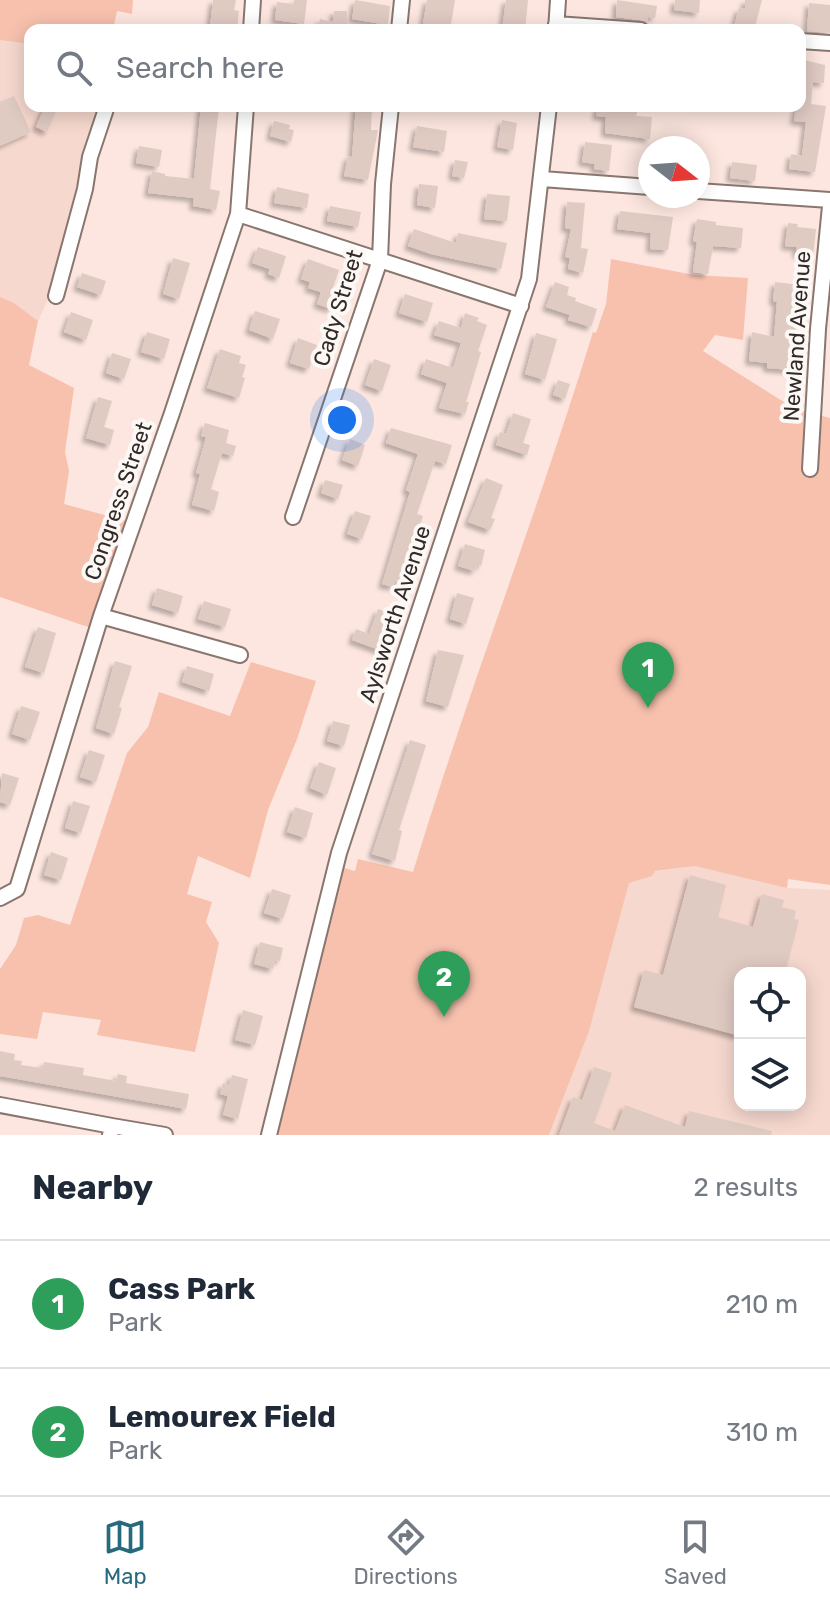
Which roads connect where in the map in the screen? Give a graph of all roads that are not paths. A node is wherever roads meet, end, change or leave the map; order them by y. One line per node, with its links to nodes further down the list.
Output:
1 (253, 0): 4 (street)
2 (402, 0): 5 (street)
3 (558, 0): 6 (street)
4 (251, 24)
5 (400, 24)
6 (556, 24)
7 (806, 41): 8 (street)
8 (830, 43)
9 (105, 112): 19 (street)
10 (246, 112): 17 (street, Congress Street)
11 (390, 112): 18 (street, Cady Street)
12 (548, 112): 13 (street, Aylsworth Avenue)
13 (542, 179): 14 (street); 20 (street, Aylsworth Avenue)
14 (638, 186)
15 (710, 192): 16 (street)
16 (830, 203): 21 (street, Newland Avenue)
17 (238, 214): 18 (street); 23 (street, Congress Street)
18 (380, 260): 20 (street); 22 (street, Cady Street)
19 (56, 296)
20 (521, 306): 29 (street, Aylsworth Avenue)
21 (810, 469)
22 (293, 517)
23 (101, 616): 24 (street); 25 (street, Congress Street)
24 (240, 655)
25 (0, 898)
26 (0, 1105): 27 (street)
27 (111, 1130): 28 (street)
28 (165, 1135)
29 (269, 1135)

